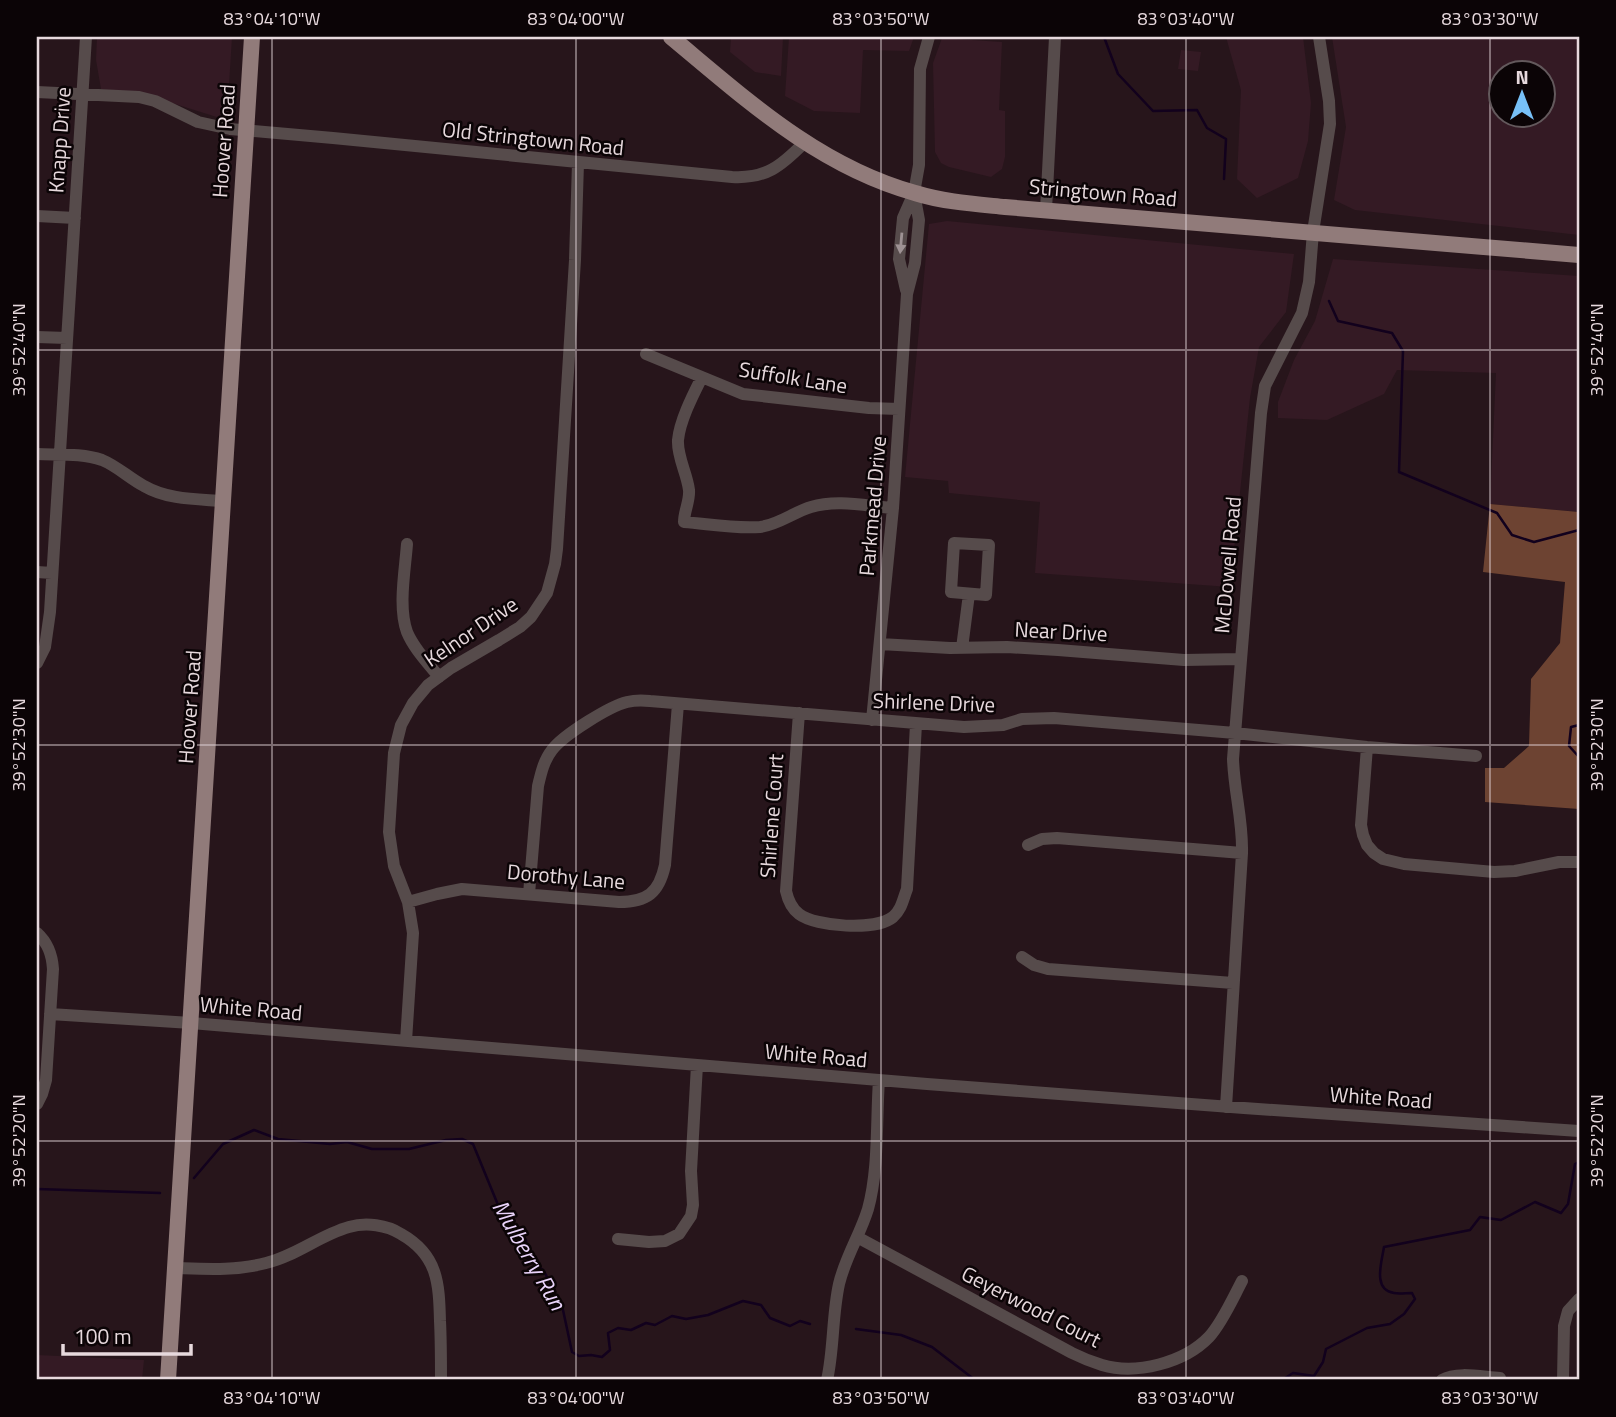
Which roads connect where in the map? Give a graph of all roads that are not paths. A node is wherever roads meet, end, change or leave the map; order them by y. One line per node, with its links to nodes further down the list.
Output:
1 (86, 37): 8 (street, Knapp Drive)
2 (252, 37): 9 (main road, Hoover Road)
3 (671, 37): 10 (main road, Stringtown Road)
4 (929, 37): 12 (street, Parkmead Drive)
5 (1055, 37): 13 (street)
6 (1319, 37): 16 (street, McDowell Road)
7 (37, 92): 8 (street, Old Stringtown Road)
8 (83, 94): 9 (street, Old Stringtown Road); 15 (street, Knapp Drive)
9 (246, 130): 11 (street, Old Stringtown Road); 25 (main road, Hoover Road)
10 (804, 143): 11 (street, Old Stringtown Road); 12 (main road, Stringtown Road)
11 (578, 163): 35 (street, Kelnor Drive)
12 (914, 193): 13 (main road, Stringtown Road); 22 (street, Parkmead Drive)
13 (1046, 210): 16 (main road, Stringtown Road)
14 (37, 216): 15 (street)
15 (75, 218): 19 (street, Knapp Drive)
16 (1313, 232): 17 (main road, Stringtown Road); 33 (street, McDowell Road)
17 (1579, 255)
18 (37, 337): 19 (street)
19 (67, 338): 24 (street, Knapp Drive)
20 (646, 354): 21 (street, Suffolk Lane)
21 (702, 377): 22 (street, Suffolk Lane); 26 (street)
22 (899, 409): 26 (street, Parkmead Drive)
23 (37, 454): 24 (street)
24 (60, 455): 25 (street); 29 (street, Knapp Drive)
25 (223, 501): 52 (main road, Hoover Road)
26 (892, 509): 31 (street, Parkmead Drive)
27 (407, 544): 35 (street)
28 (37, 572): 29 (street)
29 (52, 573): 34 (street, Knapp Drive)
30 (969, 594): 30 (street); 32 (street)
31 (880, 644): 32 (street, Near Drive); 38 (street, Parkmead Drive)
32 (962, 648): 33 (street, Near Drive)
33 (1240, 659): 40 (street, McDowell Road)
34 (37, 663)
35 (439, 677): 47 (street, Kelnor Drive)
36 (678, 704): 37 (street, Shirlene Drive); 46 (street, Shirlene Drive); 46 (street, Dorothy Lane)
37 (799, 713): 38 (street, Shirlene Drive); 39 (street, Shirlene Court)
38 (872, 720): 39 (street, Shirlene Drive)
39 (916, 724): 40 (street, Shirlene Drive)
40 (1235, 733): 41 (street, Shirlene Drive); 44 (street, McDowell Road)
41 (1367, 747): 42 (street, Shirlene Drive); 45 (street)
42 (1476, 756)
43 (1028, 845): 44 (street)
44 (1242, 853): 50 (street, McDowell Road)
45 (1579, 862)
46 (529, 894): 47 (street, Dorothy Lane)
47 (408, 902): 53 (street, Kelnor Drive)
48 (37, 933): 51 (street)
49 (1021, 957): 50 (street)
50 (1233, 983): 57 (street, McDowell Road)
51 (50, 1014): 52 (street, White Road); 56 (street)
52 (191, 1023): 53 (street, White Road); 61 (main road, Hoover Road)
53 (406, 1041): 54 (street, White Road)
54 (696, 1065): 55 (street, White Road); 60 (street)
55 (878, 1080): 57 (street, White Road); 59 (street)
56 (37, 1104)
57 (1226, 1107): 58 (street, White Road)
58 (1579, 1131)
59 (857, 1237): 62 (street, Geyerwood Court); 67 (street)
60 (618, 1239)
61 (175, 1268): 65 (main road, Hoover Road); 66 (street)
62 (1242, 1281)
63 (1579, 1299): 69 (street)
64 (1500, 1378): 68 (street)
65 (168, 1380)
66 (441, 1380)
67 (827, 1380)
68 (1442, 1380)
69 (1563, 1380)

